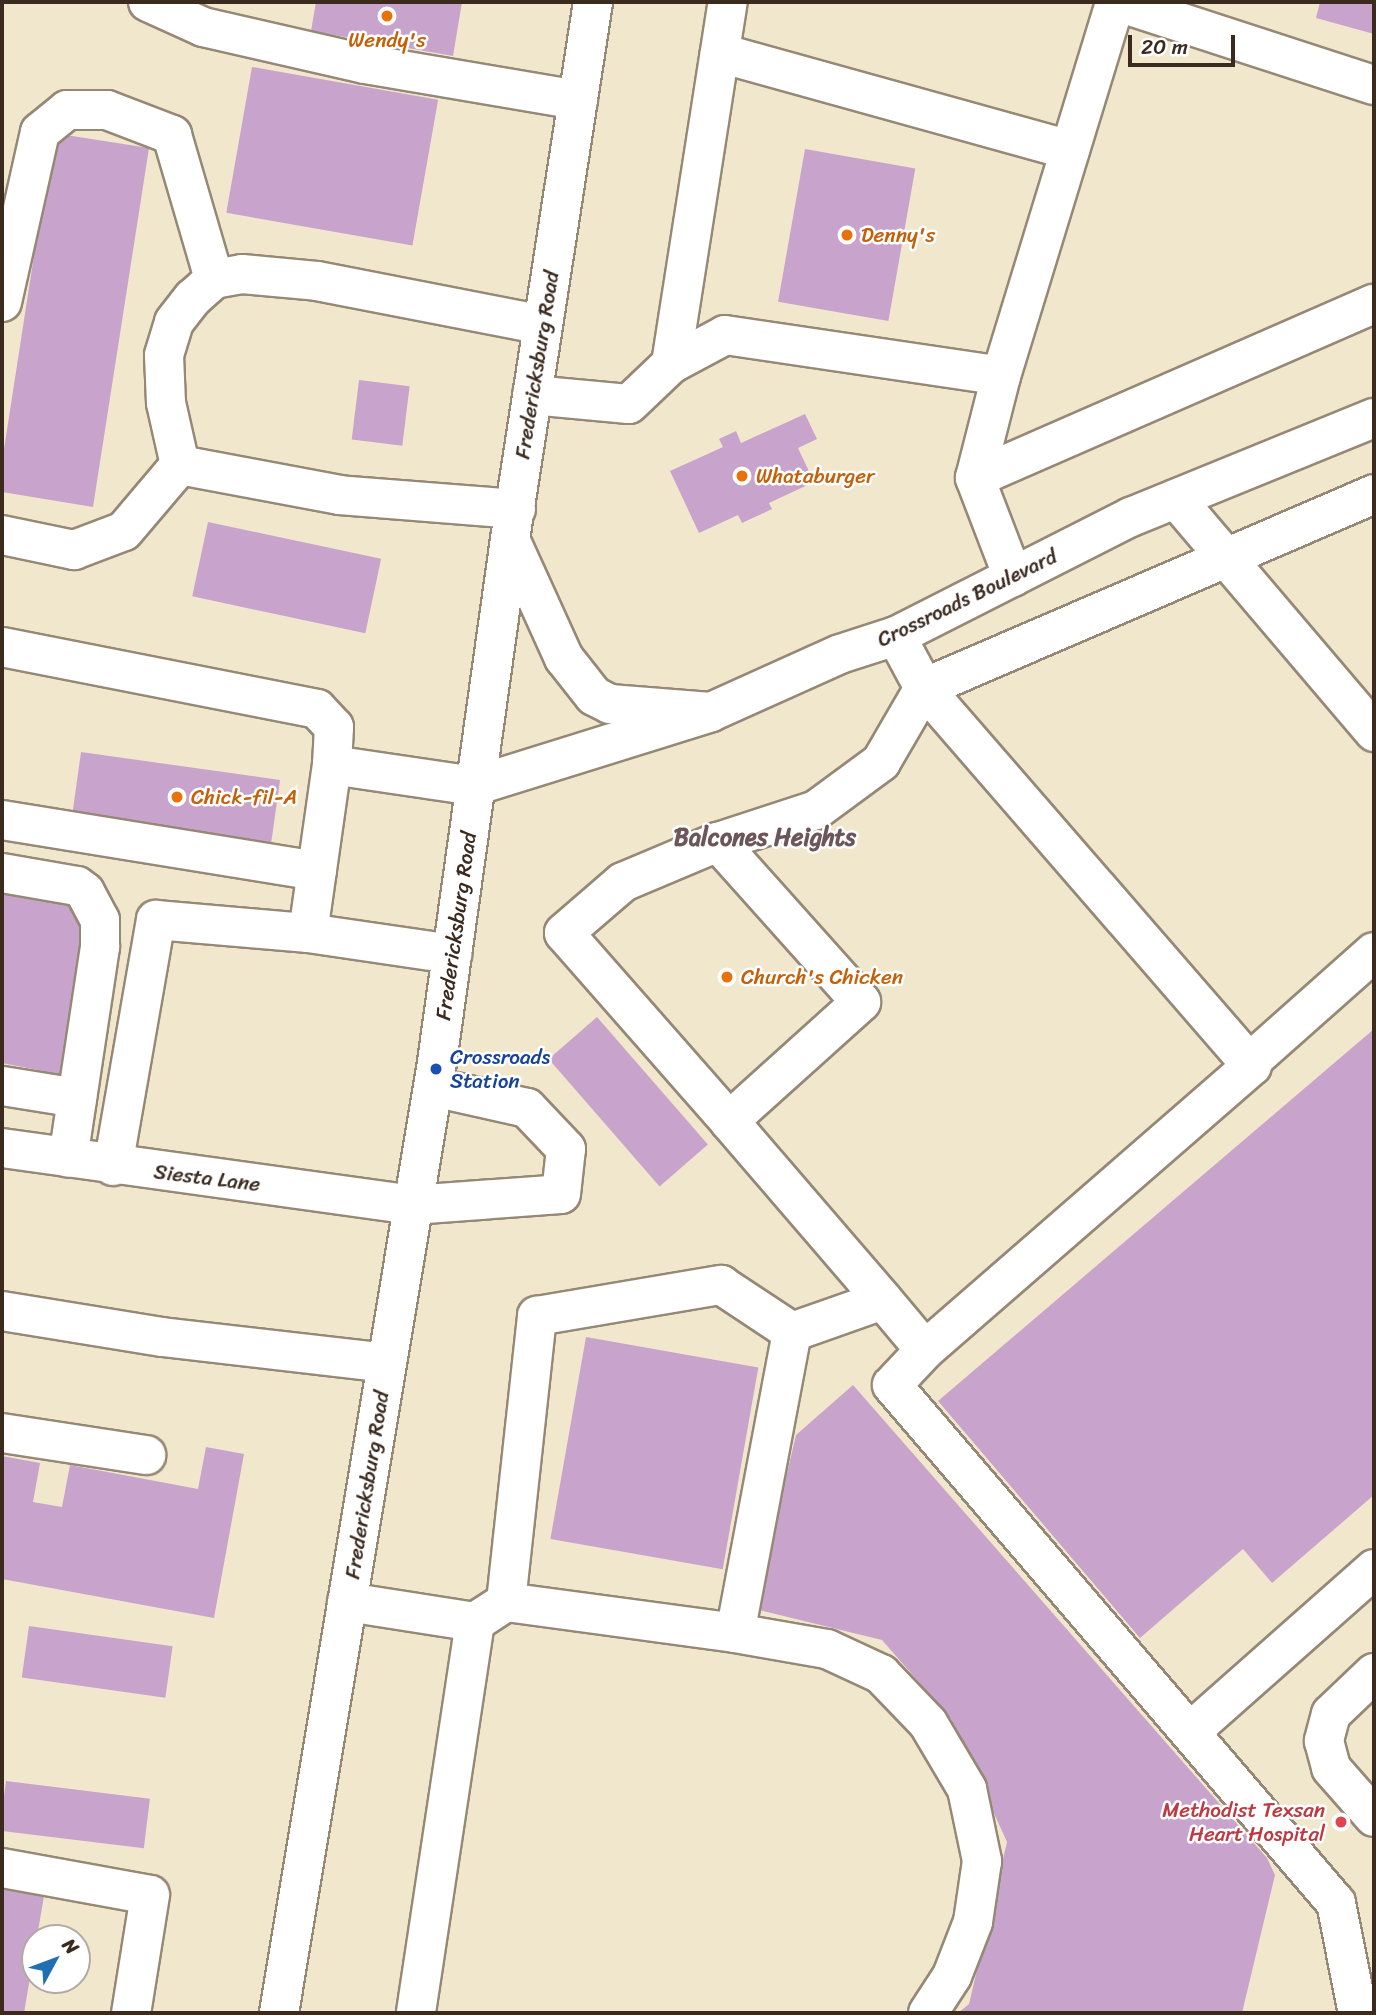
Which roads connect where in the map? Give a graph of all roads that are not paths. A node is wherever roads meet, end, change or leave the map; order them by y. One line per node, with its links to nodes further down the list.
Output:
1 (148, 2): 7 (main road)
2 (591, 2): 7 (main road, Fredericksburg Road)
3 (727, 2): 5 (main road)
4 (1117, 2): 6 (main road); 8 (main road)
5 (720, 52): 8 (main road); 13 (main road)
6 (1374, 85)
7 (578, 100): 12 (main road, Fredericksburg Road)
8 (1070, 150): 14 (main road)
9 (214, 279): 10 (main road); 12 (main road); 17 (main road)
10 (2, 302)
11 (1374, 304): 18 (main road)
12 (543, 325): 15 (main road, Fredericksburg Road)
13 (671, 364): 14 (main road); 15 (main road)
14 (1001, 376): 18 (main road)
15 (532, 395): 21 (main road, Fredericksburg Road)
16 (1374, 418): 20 (main road, Crossroads Boulevard)
17 (180, 465): 21 (main road); 22 (main road)
18 (975, 478): 24 (main road)
19 (1374, 494): 23 (main road)
20 (1176, 499): 23 (main road); 24 (main road, Crossroads Boulevard)
21 (513, 524): 28 (main road); 31 (main road, Fredericksburg Road)
22 (2, 535)
23 (1226, 560): 27 (main road); 29 (main road)
24 (1013, 577): 25 (main road, Crossroads Boulevard)
25 (896, 636): 27 (main road); 28 (main road, Crossroads Boulevard)
26 (3, 653): 30 (main road)
27 (924, 688): 33 (main road); 39 (main road)
28 (711, 712): 31 (main road, Crossroads Boulevard)
29 (1374, 732)
30 (332, 765): 31 (main road); 34 (main road)
31 (474, 786): 38 (main road, Fredericksburg Road)
32 (2, 820): 34 (main road)
33 (718, 842): 43 (main road); 43 (main road)
34 (317, 871): 36 (main road)
35 (2, 873): 42 (main road)
36 (308, 933): 38 (main road); 46 (main road)
37 (1374, 953): 39 (main road)
38 (452, 954): 41 (main road, Fredericksburg Road)
39 (1249, 1063): 51 (main road)
40 (2, 1086): 42 (main road)
41 (433, 1087): 47 (main road, Fredericksburg Road); 47 (main road, Siesta Lane)
42 (77, 1098): 45 (main road)
43 (729, 1121): 48 (main road)
44 (2, 1148): 45 (main road, Siesta Lane)
45 (68, 1158): 46 (main road, Siesta Lane)
46 (113, 1166): 47 (main road, Siesta Lane)
47 (412, 1205): 52 (main road, Fredericksburg Road)
48 (883, 1300): 50 (main road); 51 (main road)
49 (2, 1311): 52 (main road)
50 (792, 1332): 57 (main road); 58 (main road)
51 (925, 1350): 60 (main road)
52 (387, 1363): 56 (main road, Fredericksburg Road)
53 (2, 1433): 54 (main road)
54 (146, 1455)
55 (1374, 1569): 60 (main road)
56 (347, 1602): 57 (main road); 64 (main road, Fredericksburg Road)
57 (490, 1612): 58 (main road); 65 (main road)
58 (735, 1633): 66 (main road)
59 (1374, 1673): 61 (main road)
60 (1190, 1732): 67 (main road)
61 (1374, 1817)
62 (2, 1868): 63 (main road)
63 (131, 2013)
64 (279, 2013)
65 (416, 2013)
66 (928, 2013)
67 (1358, 2013)

